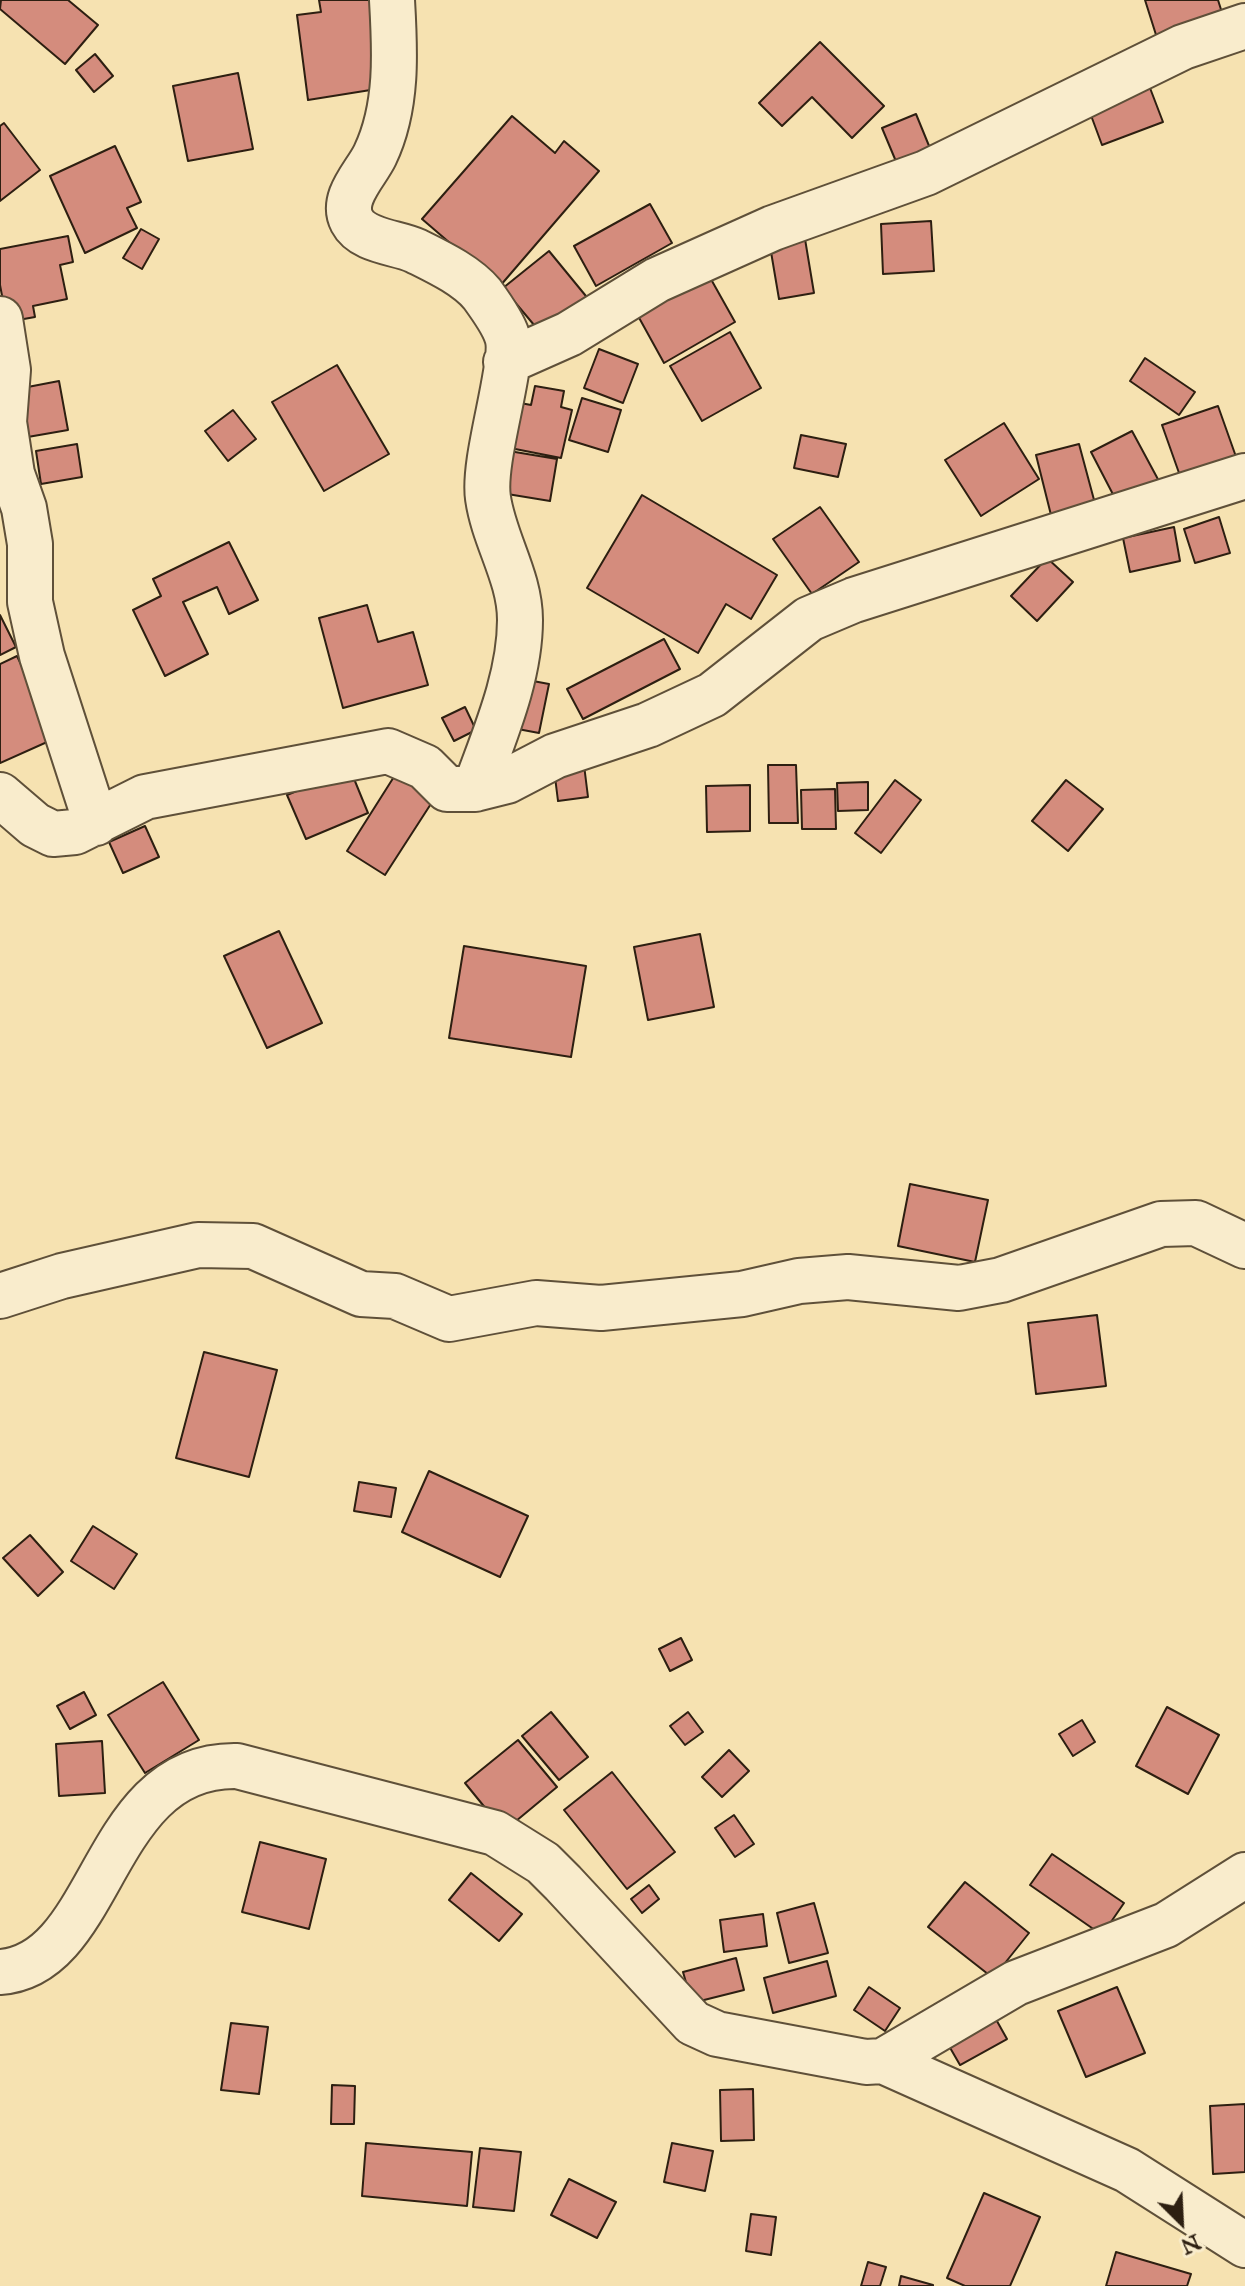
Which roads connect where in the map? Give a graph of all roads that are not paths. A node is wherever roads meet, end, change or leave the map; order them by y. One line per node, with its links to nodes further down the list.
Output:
1 (392, 0): 4 (street)
2 (1245, 26): 4 (street)
3 (0, 319): 8 (street)
4 (506, 362): 6 (street)
5 (1245, 476): 6 (street)
6 (475, 789): 8 (street)
7 (0, 795): 8 (street)
8 (96, 823)
9 (1245, 1246): 10 (street)
10 (0, 1296)
11 (1245, 1875): 13 (street)
12 (0, 1972): 13 (street)
13 (883, 2061): 14 (street)
14 (1245, 2245)

